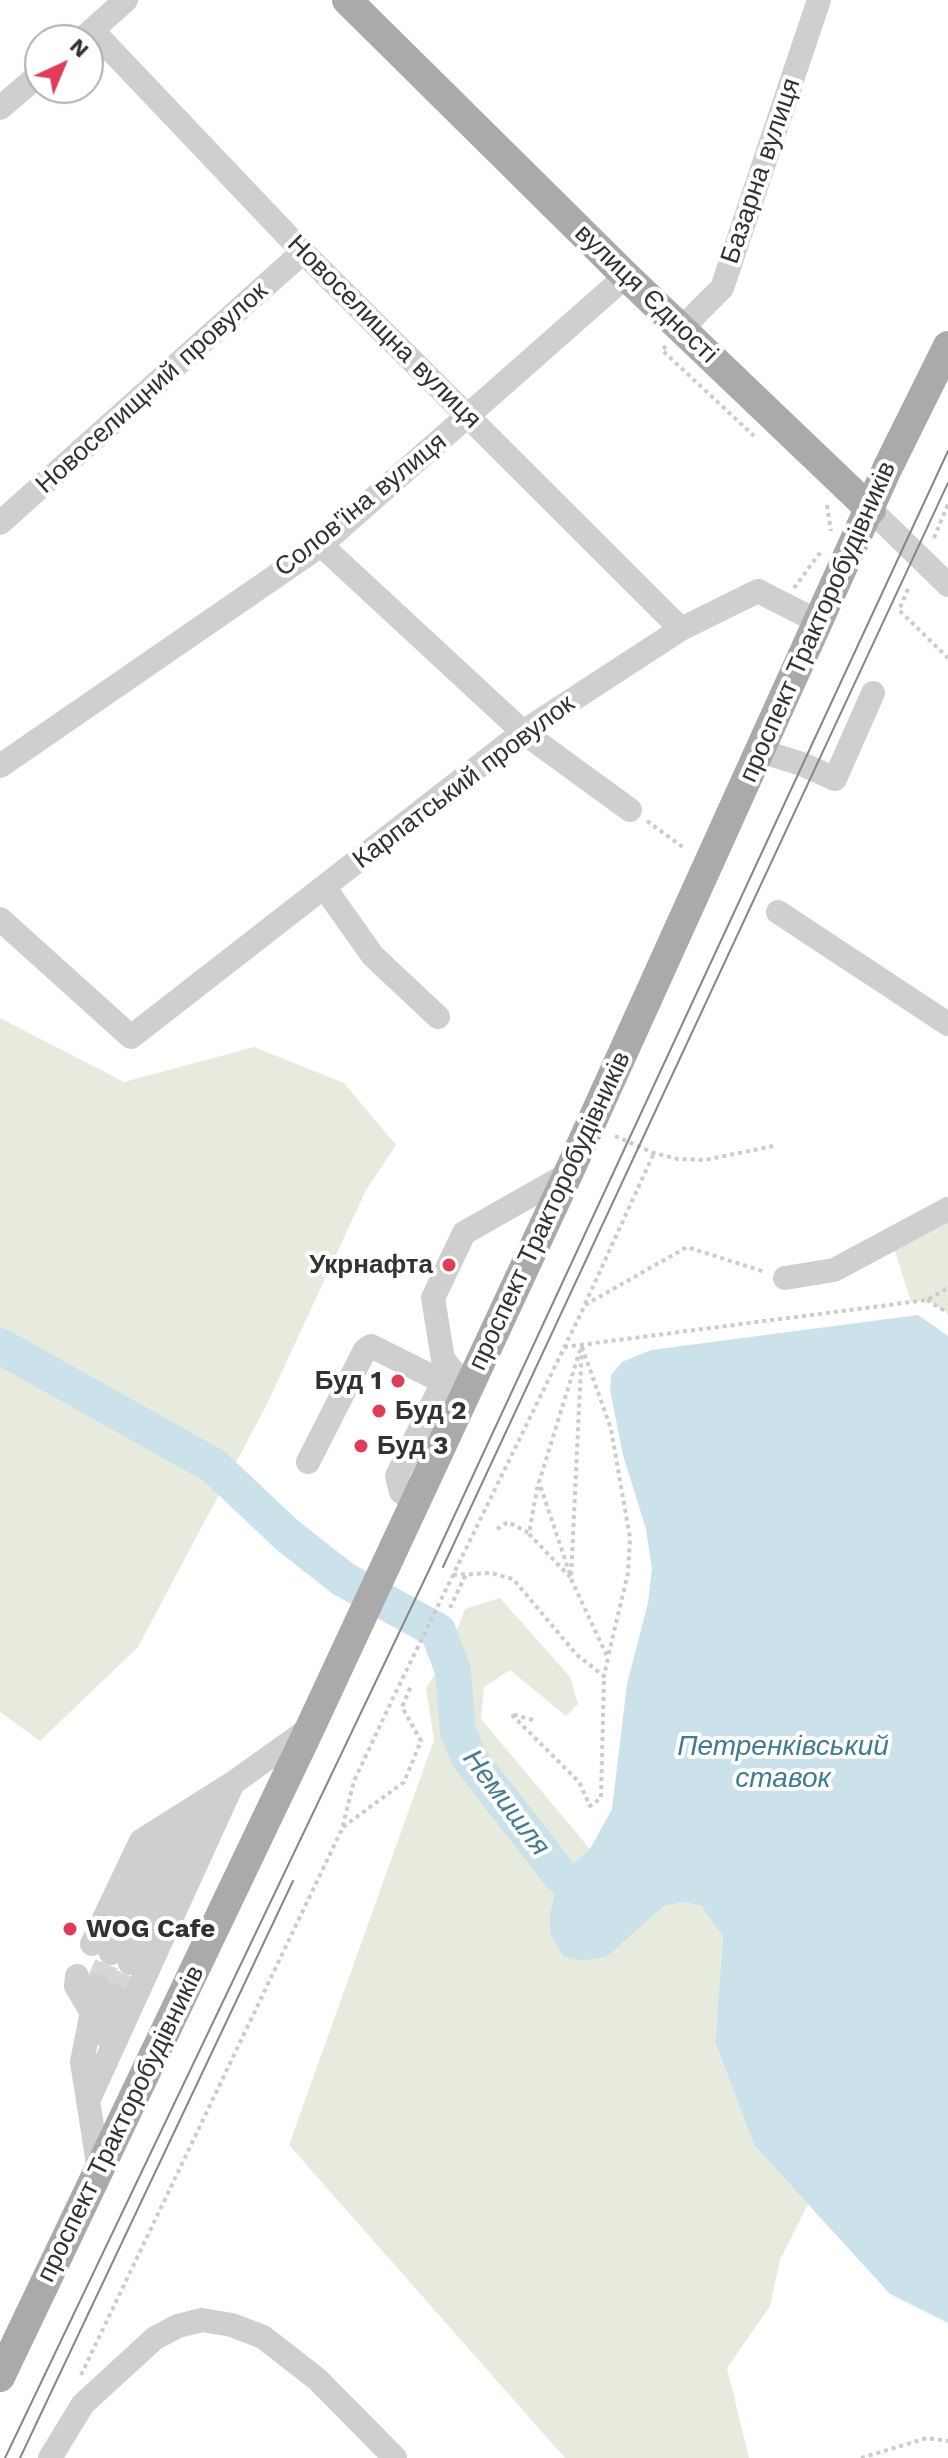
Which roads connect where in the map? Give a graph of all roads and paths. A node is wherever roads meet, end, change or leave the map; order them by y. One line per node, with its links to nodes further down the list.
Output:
1 (126, 0): 4 (street)
2 (347, 0): 9 (main road, вулиця Єдності)
3 (819, 0): 10 (street, Базарна вулиця)
4 (99, 24)
5 (104, 53): 8 (street, Новоселищна вулиця)
6 (24, 88): 7 (street)
7 (0, 108)
8 (303, 252): 12 (street, Новоселищна вулиця); 17 (street, Новоселищний провулок)
9 (626, 276): 10 (main road, вулиця Єдності); 12 (street, Солов'їна вулиця)
10 (681, 329): 13 (path); 16 (main road, вулиця Єдності)
11 (948, 346): 16 (main road, проспект Тракторобудівників)
12 (469, 416): 19 (street, Солов'їна вулиця); 24 (street, Новоселищна вулиця)
13 (762, 443)
14 (817, 495): 22 (path)
15 (948, 504): 18 (path)
16 (871, 510): 20 (street, вулиця Єдності); 23 (main road, проспект Тракторобудівників)
17 (0, 523)
18 (934, 538)
19 (321, 545): 27 (street); 29 (street, Солов'їна вулиця)
20 (948, 585)
21 (908, 589): 25 (path)
22 (782, 603): 23 (street, Карпатський провулок); 24 (street, Карпатський провулок)
23 (819, 622): 28 (main road, проспект Тракторобудівників)
24 (681, 629): 27 (street, Карпатський провулок)
25 (948, 658)
26 (873, 693): 28 (street)
27 (523, 732): 30 (street); 33 (street, Карпатський провулок)
28 (760, 751): 41 (main road, проспект Тракторобудівників)
29 (0, 766)
30 (630, 810)
31 (651, 824): 32 (path)
32 (684, 848)
33 (324, 887): 35 (street, Карпатський провулок); 36 (street)
34 (778, 912): 37 (street)
35 (0, 919)
36 (438, 1017)
37 (948, 1024)
38 (615, 1136): 40 (path)
39 (773, 1146): 40 (path)
40 (654, 1153): 46 (path)
41 (568, 1174): 50 (main road, проспект Тракторобудівників); 50 (street)
42 (948, 1209): 43 (street)
43 (785, 1278): 46 (path)
44 (948, 1288): 45 (path)
45 (927, 1300): 47 (path); 48 (path)
46 (585, 1305): 49 (path)
47 (948, 1313)
48 (582, 1344): 49 (path); 52 (path); 57 (path); 59 (path)
49 (564, 1347): 56 (path)
50 (453, 1380): 51 (street); 63 (main road, проспект Тракторобудівників)
51 (308, 1462)
52 (539, 1482): 54 (path); 57 (path)
53 (497, 1529): 54 (path)
54 (529, 1533): 57 (path)
55 (466, 1574): 56 (path); 58 (path); 60 (path)
56 (453, 1575): 66 (path)
57 (571, 1579): 59 (path)
58 (450, 1608)
59 (608, 1658): 60 (path)
60 (604, 1676): 62 (path)
61 (411, 1686): 66 (path)
62 (533, 1720)
63 (310, 1728): 64 (street); 69 (main road, проспект Тракторобудівників)
64 (233, 1783): 65 (street); 67 (street)
65 (201, 1803): 65 (street)
66 (342, 1829): 71 (path)
67 (101, 2072): 68 (street); 68 (street)
68 (88, 2101): 69 (street)
69 (99, 2170): 70 (main road, проспект Тракторобудівників)
70 (0, 2377)
71 (74, 2389)
72 (948, 2441): 75 (path)
73 (50, 2458): 74 (street)
74 (395, 2458)
75 (861, 2458)

